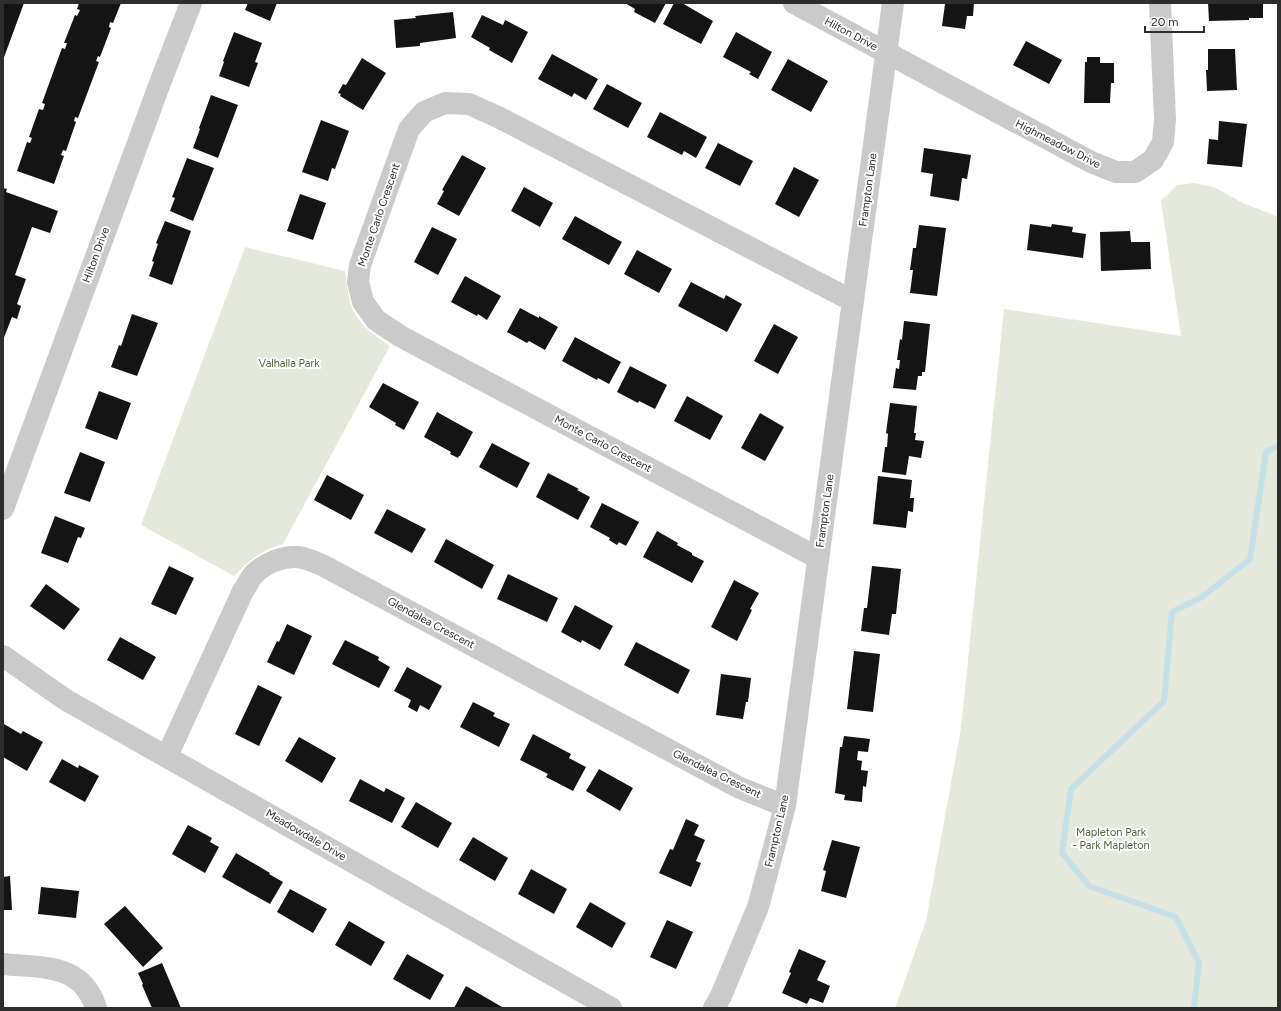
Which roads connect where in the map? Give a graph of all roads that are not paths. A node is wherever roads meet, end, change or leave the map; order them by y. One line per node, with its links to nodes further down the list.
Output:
1 (191, 3): 7 (street, Hilton Drive)
2 (794, 3): 5 (street, Hilton Drive)
3 (893, 3): 5 (street, Frampton Lane)
4 (1160, 3): 5 (street, Highmeadow Drive)
5 (887, 53): 6 (street, Frampton Lane)
6 (853, 301): 8 (street, Frampton Lane); 8 (street, Monte Carlo Crescent)
7 (3, 509)
8 (818, 558): 11 (street, Frampton Lane)
9 (3, 656): 10 (street, Meadowdale Drive)
10 (167, 756): 11 (street, Glendalea Crescent); 14 (street, Meadowdale Drive)
11 (785, 806): 15 (street, Frampton Lane)
12 (3, 964): 13 (street)
13 (96, 1008)
14 (612, 1008)
15 (714, 1008)

